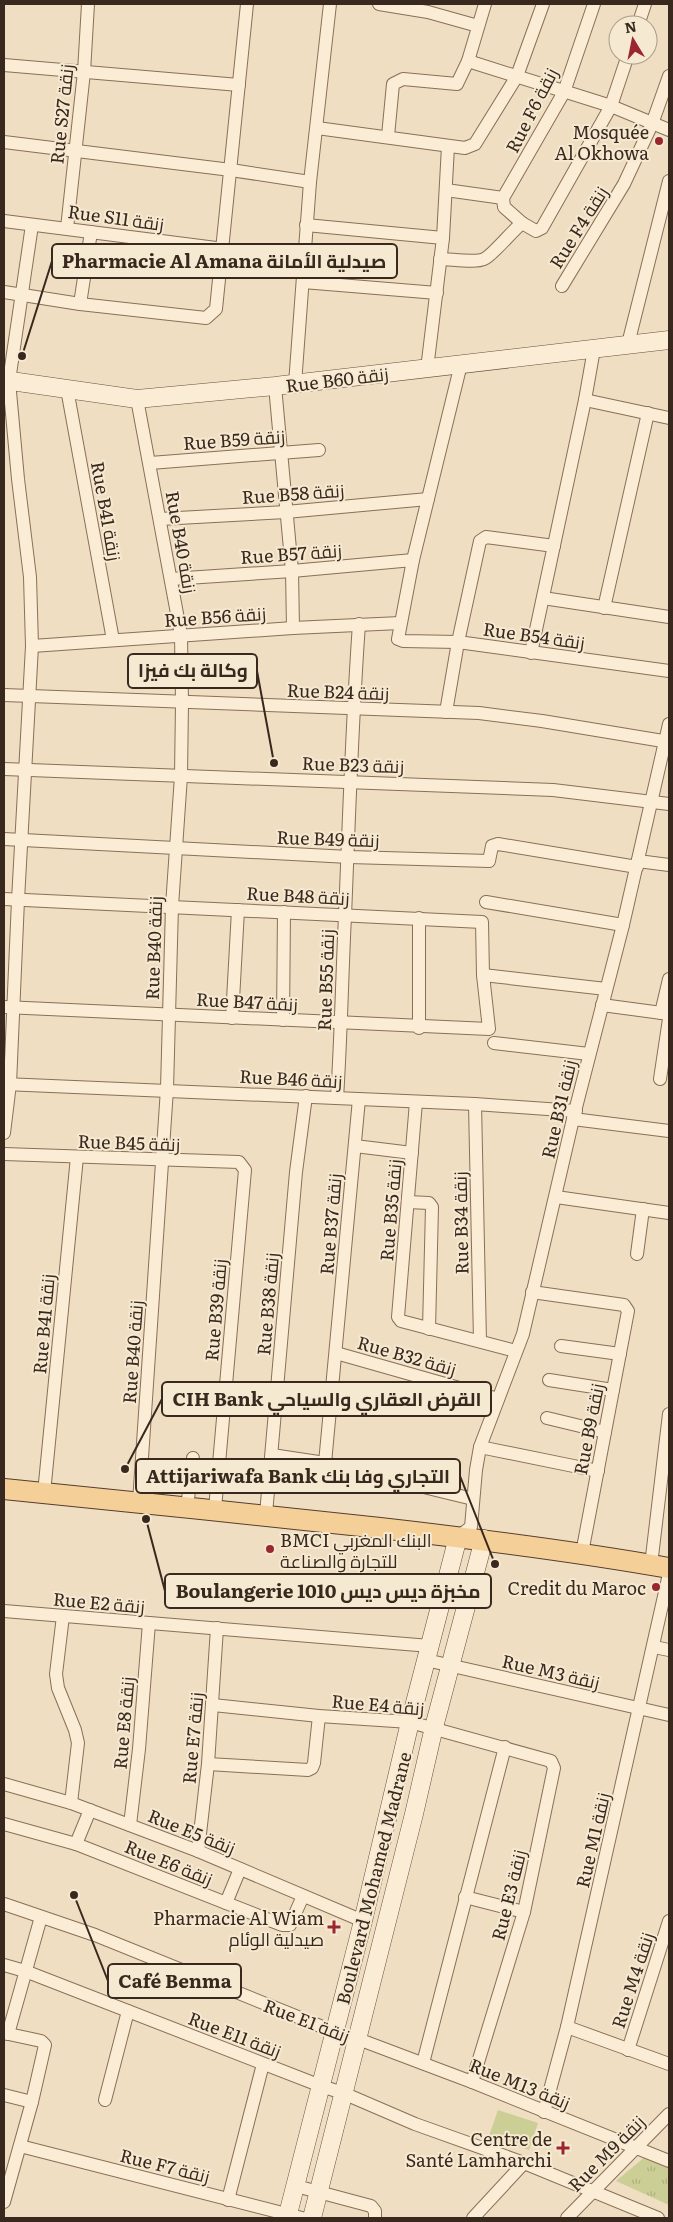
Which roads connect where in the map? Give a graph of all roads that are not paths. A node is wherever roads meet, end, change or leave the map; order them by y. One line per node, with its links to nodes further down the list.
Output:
1 (88, 4): 13 (street, Rue S27 زنقة)
2 (247, 4): 16 (street)
3 (330, 4): 20 (street)
4 (379, 4): 8 (street)
5 (485, 4): 9 (street)
6 (543, 4): 14 (street)
7 (594, 4): 17 (street, Rue F6 زنقة)
8 (426, 8): 9 (street)
9 (478, 26): 10 (street)
10 (468, 61): 14 (street); 22 (street)
11 (4, 65): 13 (street)
12 (625, 65): 18 (street)
13 (84, 72): 16 (street); 25 (street, Rue S27 زنقة)
14 (517, 76): 17 (street); 24 (street)
15 (669, 76): 19 (street, Rue F4 زنقة)
16 (239, 85): 26 (street)
17 (564, 92): 18 (street); 30 (street, Rue F6 زنقة)
18 (611, 106): 19 (street); 32 (street)
19 (652, 124): 21 (street); 41 (street, Rue F4 زنقة)
20 (317, 128): 22 (street); 28 (street)
21 (669, 130)
22 (388, 136): 24 (street)
23 (4, 142): 25 (street)
24 (448, 146): 29 (street)
25 (74, 151): 26 (street); 35 (street, Rue S27 زنقة)
26 (231, 170): 28 (street); 38 (street)
27 (669, 181): 47 (street)
28 (310, 182): 34 (street)
29 (446, 190): 30 (street); 37 (street)
30 (503, 198): 32 (street)
31 (4, 221): 33 (street, Rue S11 زنقة)
32 (522, 223): 39 (street)
33 (32, 225): 35 (street, Rue S11 زنقة); 44 (street)
34 (306, 225): 37 (street); 40 (street)
35 (67, 228): 36 (street, Rue S11 زنقة)
36 (91, 232): 38 (street, Rue S11 زنقة); 45 (street)
37 (443, 238): 39 (street)
38 (224, 249): 45 (street)
39 (440, 259): 43 (street)
40 (303, 282): 43 (street); 52 (street)
41 (562, 286)
42 (4, 292): 44 (street)
43 (437, 293): 50 (street)
44 (21, 294): 45 (street); 51 (street)
45 (80, 304)
46 (669, 340): 47 (street, Rue B60 زنقة)
47 (628, 344): 48 (street, Rue B60 زنقة)
48 (594, 349): 49 (street, Rue B60 زنقة); 56 (street)
49 (461, 364): 50 (street, Rue B60 زنقة); 62 (street)
50 (427, 369): 52 (street, Rue B60 زنقة)
51 (6, 380): 54 (street, Rue B60 زنقة); 78 (street)
52 (296, 384): 53 (street, Rue B60 زنقة)
53 (275, 386): 55 (street, Rue B60 زنقة); 60 (street)
54 (67, 389): 55 (street, Rue B60 زنقة); 76 (street, Rue B41 زنقة)
55 (137, 399): 61 (street, Rue B40 زنقة)
56 (585, 400): 57 (street); 65 (street)
57 (648, 413): 58 (street); 70 (street)
58 (669, 418)
59 (319, 450): 60 (street, Rue B59 زنقة)
60 (281, 454): 61 (street, Rue B59 زنقة); 63 (street)
61 (150, 463): 64 (street, Rue B40 زنقة)
62 (428, 499): 63 (street, Rue B58 زنقة); 66 (street)
63 (286, 512): 64 (street, Rue B58 زنقة); 67 (street)
64 (160, 519): 68 (street, Rue B40 زنقة)
65 (554, 546): 69 (street); 77 (street)
66 (413, 560): 67 (street, Rue B57 زنقة); 72 (street)
67 (292, 571): 68 (street, Rue B57 زنقة); 74 (street)
68 (171, 579): 75 (street, Rue B40 زنقة)
69 (542, 598): 70 (street); 79 (street)
70 (604, 608): 71 (street)
71 (669, 617)
72 (400, 623): 73 (street, Rue B56 زنقة); 77 (street, Rue B54 زنقة)
73 (360, 624): 74 (street, Rue B56 زنقة); 84 (street, Rue B55 زنقة)
74 (292, 628): 75 (street, Rue B56 زنقة)
75 (181, 635): 76 (street, Rue B56 زنقة); 83 (street, Rue B40 زنقة)
76 (113, 640): 78 (street, Rue B56 زنقة)
77 (458, 642): 79 (street, Rue B54 زنقة); 85 (street)
78 (32, 646): 82 (street)
79 (531, 653): 80 (street, Rue B54 زنقة)
80 (669, 671)
81 (4, 695): 82 (street, Rue B24 زنقة)
82 (29, 696): 83 (street, Rue B24 زنقة); 89 (street)
83 (182, 703): 84 (street, Rue B24 زنقة); 90 (street, Rue B40 زنقة)
84 (353, 709): 85 (street, Rue B24 زنقة); 91 (street, Rue B55 زنقة)
85 (446, 712): 87 (street, Rue B24 زنقة)
86 (669, 724): 87 (street, Rue B31 زنقة)
87 (667, 742): 92 (street, Rue B31 زنقة)
88 (4, 769): 89 (street, Rue B23 زنقة)
89 (26, 770): 90 (street, Rue B23 زنقة); 95 (street)
90 (181, 776): 91 (street, Rue B23 زنقة); 96 (street, Rue B40 زنقة)
91 (352, 781): 92 (street, Rue B23 زنقة); 97 (street, Rue B55 زنقة)
92 (651, 802): 93 (street, Rue B23 زنقة); 98 (street, Rue B31 زنقة)
93 (669, 804)
94 (4, 840): 95 (street, Rue B49 زنقة)
95 (21, 840): 96 (street, Rue B49 زنقة); 101 (street)
96 (175, 849): 97 (street, Rue B49 زنقة); 103 (street, Rue B40 زنقة)
97 (349, 857): 98 (street, Rue B49 زنقة); 106 (street, Rue B55 زنقة)
98 (637, 864): 99 (street); 108 (street, Rue B31 زنقة)
99 (669, 865)
100 (4, 899): 101 (street, Rue B48 زنقة)
101 (18, 900): 103 (street, Rue B48 زنقة); 113 (street)
102 (486, 902): 108 (street)
103 (172, 906): 104 (street, Rue B48 زنقة); 114 (street, Rue B40 زنقة)
104 (238, 910): 105 (street, Rue B48 زنقة); 116 (street)
105 (284, 912): 106 (street, Rue B48 زنقة); 117 (street)
106 (344, 916): 107 (street, Rue B48 زنقة); 118 (street, Rue B55 زنقة)
107 (419, 918): 109 (street, Rue B48 زنقة); 119 (street)
108 (623, 925): 111 (street, Rue B31 زنقة)
109 (483, 975): 111 (street); 120 (street, Rue B48 زنقة)
110 (669, 979): 115 (street)
111 (606, 989): 112 (street, Rue B31 زنقة)
112 (602, 1005): 115 (street); 122 (street, Rue B31 زنقة)
113 (9, 1008): 114 (street, Rue B47 زنقة); 124 (street)
114 (168, 1015): 116 (street, Rue B47 زنقة); 125 (street, Rue B40 زنقة)
115 (667, 1015): 123 (street)
116 (232, 1018): 117 (street, Rue B47 زنقة)
117 (283, 1020): 118 (street, Rue B47 زنقة)
118 (342, 1023): 119 (street, Rue B47 زنقة); 127 (street, Rue B55 زنقة)
119 (419, 1028): 120 (street, Rue B47 زنقة)
120 (489, 1029)
121 (494, 1044): 122 (street)
122 (589, 1054): 131 (street, Rue B31 زنقة)
123 (660, 1079)
124 (7, 1084): 125 (street, Rue B46 زنقة); 133 (street)
125 (167, 1090): 126 (street, Rue B46 زنقة); 138 (street, Rue B40 زنقة)
126 (306, 1096): 127 (street, Rue B46 زنقة); 159 (street, Rue B38 زنقة)
127 (337, 1098): 128 (street, Rue B46 زنقة)
128 (359, 1099): 129 (street, Rue B46 زنقة); 134 (street, Rue B37 زنقة)
129 (416, 1102): 130 (street, Rue B46 زنقة); 135 (street, Rue B35 زنقة)
130 (475, 1104): 131 (street, Rue B46 زنقة); 147 (street, Rue B34 زنقة)
131 (574, 1115): 132 (street); 140 (street, Rue B31 زنقة)
132 (669, 1131)
133 (4, 1132)
134 (355, 1146): 135 (street); 150 (street, Rue B37 زنقة)
135 (412, 1153): 141 (street, Rue B35 زنقة)
136 (4, 1154): 137 (street, Rue B45 زنقة)
137 (77, 1157): 138 (street, Rue B45 زنقة); 164 (street, Rue B41 زنقة)
138 (162, 1161): 139 (street, Rue B45 زنقة); 166 (street, Rue B40 زنقة)
139 (244, 1174): 168 (street, Rue B39 زنقة)
140 (556, 1197): 142 (street); 145 (street, Rue B31 زنقة)
141 (408, 1202): 146 (street); 146 (street, Rue B35 زنقة)
142 (643, 1209): 143 (street); 144 (street)
143 (669, 1213)
144 (637, 1254)
145 (532, 1292): 149 (street, Rue B31 زنقة); 151 (street, Rue B9 زنقة)
146 (429, 1329): 147 (street)
147 (480, 1341): 149 (street)
148 (561, 1346): 151 (street)
149 (516, 1351): 154 (street, Rue B31 زنقة)
150 (336, 1352): 154 (street, Rue B32 زنقة); 161 (street, Rue B37 زنقة)
151 (620, 1354): 153 (street, Rue B9 زنقة)
152 (549, 1380): 153 (street)
153 (613, 1390): 157 (street, Rue B9 زنقة)
154 (498, 1399): 158 (street, Rue B31 زنقة)
155 (669, 1414): 172 (street)
156 (547, 1418): 157 (street)
157 (605, 1432): 162 (street, Rue B9 زنقة)
158 (480, 1447): 162 (street); 165 (street, Rue B31 زنقة)
159 (272, 1454): 161 (street); 169 (street, Rue B38 زنقة)
160 (193, 1458): 167 (street)
161 (325, 1463): 165 (street)
162 (598, 1472): 171 (street, Rue B9 زنقة)
163 (4, 1489): 164 (main road)
164 (44, 1493): 166 (main road)
165 (473, 1499): 170 (street, Rue B31 زنقة)
166 (139, 1502): 167 (main road)
167 (187, 1507): 168 (main road)
168 (215, 1509): 169 (main road)
169 (266, 1514): 170 (main road)
170 (471, 1534): 171 (main road); 180 (street, Boulevard Mohamed Madrane); 181 (street, Boulevard Mohamed Madrane)
171 (582, 1553): 172 (main road)
172 (660, 1566)
173 (669, 1574): 178 (street, Rue M1 زنقة)
174 (4, 1611): 175 (street, Rue E2 زنقة)
175 (63, 1616): 176 (street, Rue E2 زنقة); 191 (street)
176 (149, 1623): 177 (street, Rue E2 زنقة); 194 (street, Rue E8 زنقة)
177 (216, 1628): 180 (street, Rue E2 زنقة); 182 (street, Rue E7 زنقة)
178 (654, 1647): 179 (street); 183 (street, Rue M1 زنقة)
179 (669, 1650)
180 (428, 1653): 181 (street, Rue M3 زنقة); 186 (street, Boulevard Mohamed Madrane)
181 (449, 1666): 183 (street, Rue M3 زنقة); 187 (street, Boulevard Mohamed Madrane)
182 (213, 1705): 185 (street, Rue E4 زنقة); 189 (street, Rue E7 زنقة)
183 (640, 1709): 184 (street, Rue M3 زنقة); 210 (street, Rue M1 زنقة)
184 (669, 1715)
185 (318, 1716): 186 (street, Rue E4 زنقة); 189 (street, Rue E4 زنقة)
186 (410, 1722): 187 (street, Rue E4 زنقة); 204 (street, Boulevard Mohamed Madrane)
187 (434, 1727): 188 (street, Rue E3 زنقة); 213 (street, Boulevard Mohamed Madrane)
188 (505, 1747): 199 (street); 202 (street, Rue E3 زنقة)
189 (208, 1764): 196 (street, Rue E7 زنقة)
190 (4, 1784): 191 (street, Rue E5 زنقة)
191 (71, 1803): 192 (street, Rue E5 زنقة)
192 (90, 1810): 194 (street, Rue E5 زنقة); 195 (street)
193 (4, 1824): 195 (street, Rue E6 زنقة)
194 (130, 1825): 196 (street, Rue E5 زنقة)
195 (76, 1844): 200 (street, Rue E6 زنقة)
196 (198, 1851): 197 (street, Rue E5 زنقة)
197 (240, 1870): 198 (street, Rue E5 زنقة); 200 (street)
198 (303, 1896): 200 (street, Rue E6 زنقة); 204 (street, Rue E5 زنقة)
199 (465, 1897): 202 (street); 215 (street)
200 (226, 1903)
201 (4, 1904): 203 (street, Rue E1 زنقة)
202 (524, 1912): 218 (street, Rue E3 زنقة)
203 (41, 1917): 208 (street); 211 (street, Rue E1 زنقة)
204 (363, 1921): 211 (street, Boulevard Mohamed Madrane)
205 (669, 1921): 206 (street, Rue M4 زنقة)
206 (663, 1961): 214 (street, Rue M4 زنقة)
207 (4, 1965): 208 (street, Rue E11 زنقة)
208 (25, 1971): 209 (street, Rue E11 زنقة); 212 (street)
209 (128, 2011): 216 (street, Rue E11 زنقة); 222 (street)
210 (567, 2027): 214 (street); 224 (street, Rue M1 زنقة)
211 (335, 2032): 213 (street, Rue E1 زنقة); 219 (street, Boulevard Mohamed Madrane)
212 (6, 2034): 223 (street)
213 (358, 2040): 215 (street, Rue M13 زنقة); 220 (street, Boulevard Mohamed Madrane)
214 (628, 2050): 217 (street)
215 (423, 2063): 218 (street, Rue M13 زنقة)
216 (263, 2064): 219 (street, Rue E11 زنقة); 234 (street)
217 (669, 2064)
218 (472, 2082): 224 (street, Rue M13 زنقة)
219 (320, 2086): 220 (street, Rue E11 زنقة); 231 (street, Boulevard Mohamed Madrane)
220 (343, 2093): 230 (street, Rue E11 زنقة); 233 (street, Boulevard Mohamed Madrane)
221 (4, 2095): 223 (street)
222 (105, 2100)
223 (32, 2102): 226 (street)
224 (544, 2112): 227 (street, Rue M13 زنقة)
225 (669, 2114): 227 (street, Rue M9 زنقة)
226 (20, 2146): 228 (street); 234 (street, Rue F7 زنقة)
227 (637, 2147): 229 (street, Rue M13 زنقة); 232 (street, Rue M9 زنقة)
228 (10, 2160): 235 (street)
229 (669, 2160)
230 (524, 2163): 232 (street, Rue E11 زنقة); 239 (street)
231 (296, 2186): 233 (street); 236 (street, Boulevard Mohamed Madrane)
232 (592, 2191): 240 (street, Rue M9 زنقة); 241 (street, Rue E11 زنقة)
233 (319, 2192): 237 (street, Boulevard Mohamed Madrane); 238 (street)
234 (228, 2200): 236 (street, Rue F7 زنقة)
235 (4, 2202)
236 (293, 2217)
237 (312, 2218)
238 (375, 2218)
239 (473, 2218)
240 (567, 2218)
241 (658, 2218)

